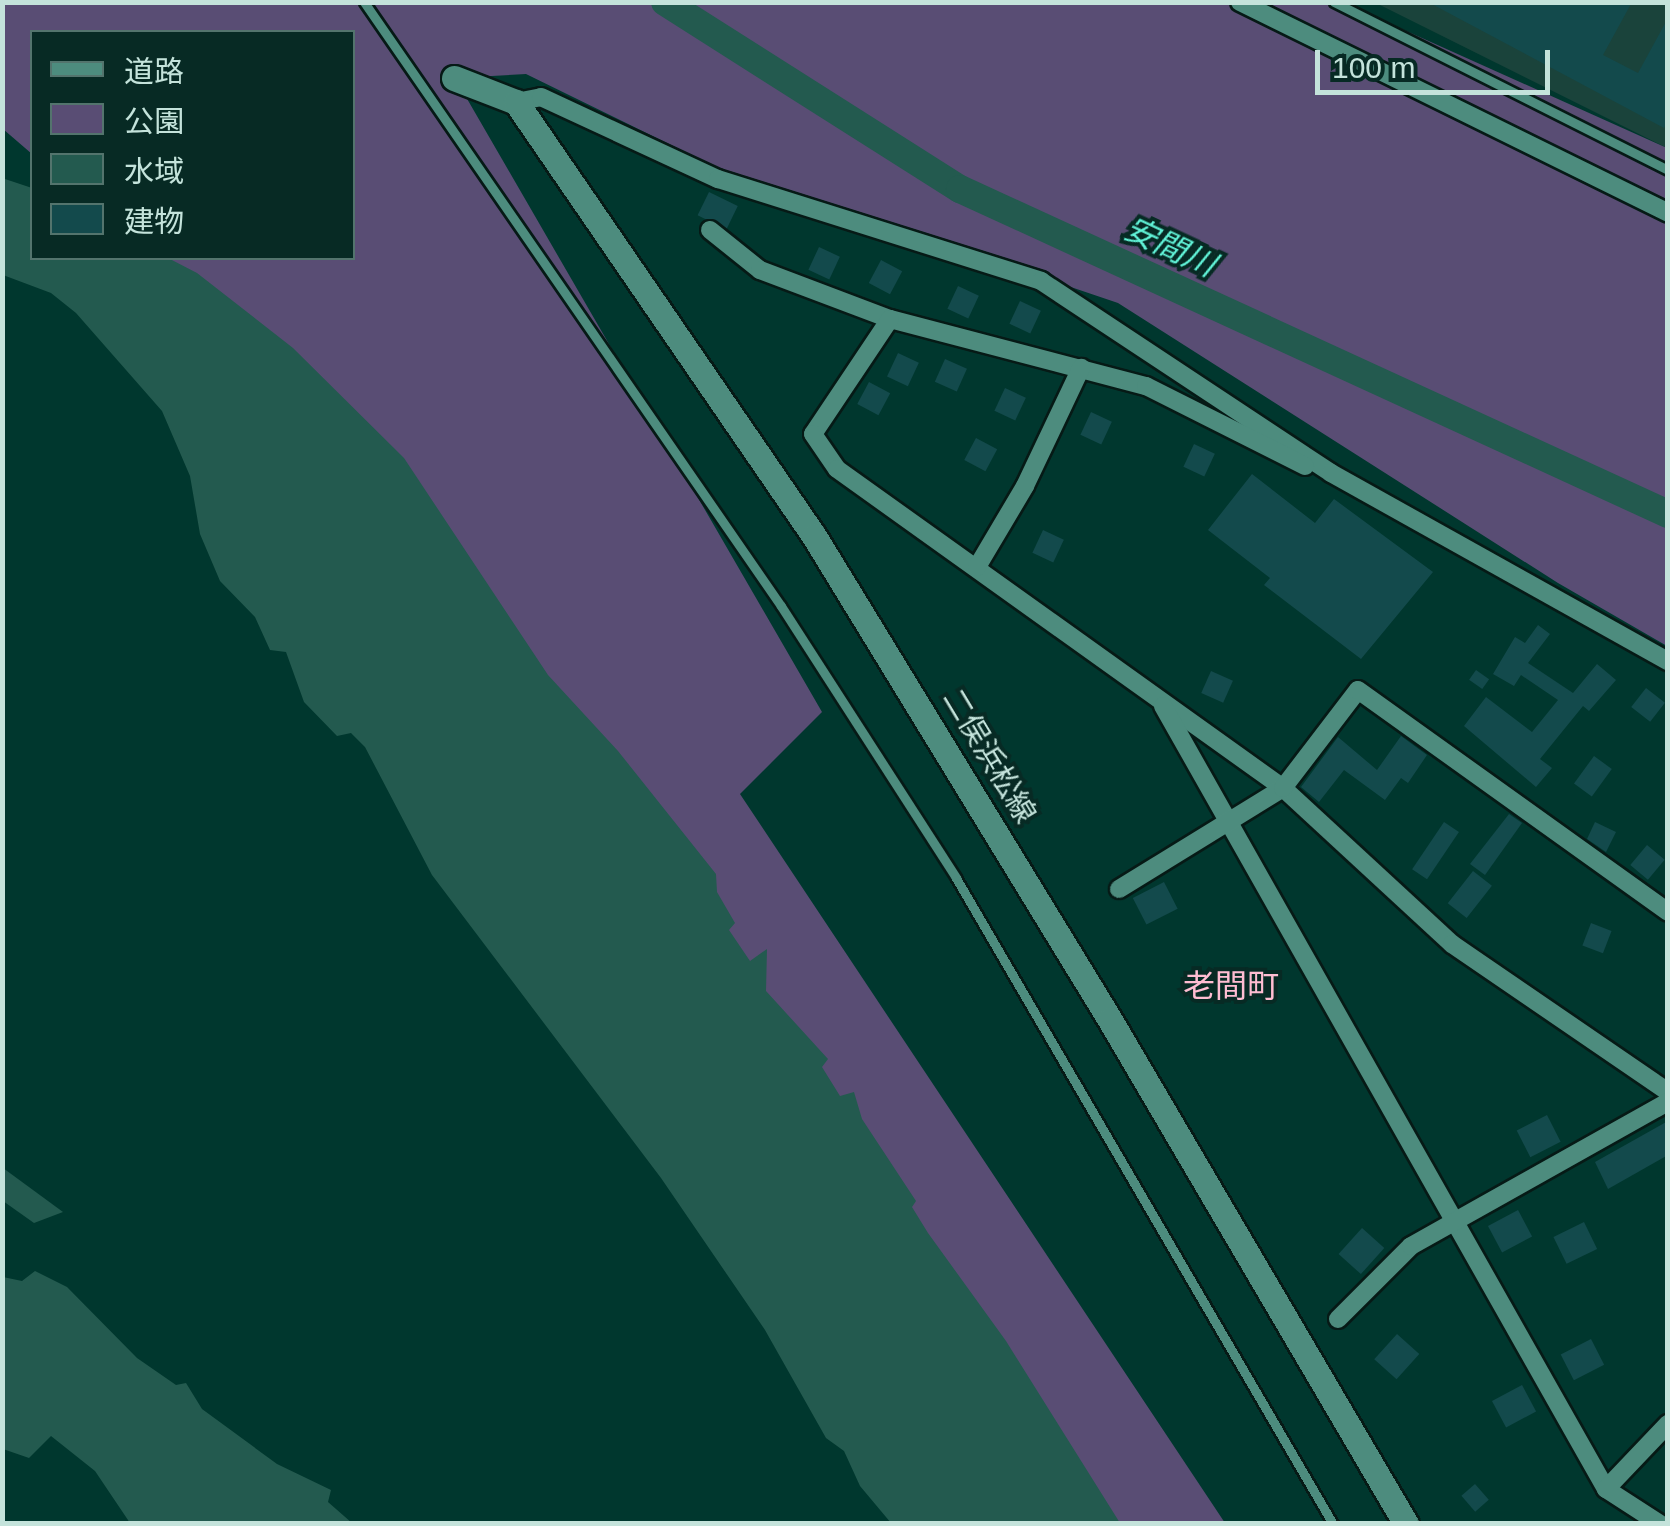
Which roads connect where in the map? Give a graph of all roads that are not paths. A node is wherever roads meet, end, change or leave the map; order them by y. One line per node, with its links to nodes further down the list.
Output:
1 (364, 2): 25 (lane)
2 (1240, 2): 7 (street)
3 (1334, 2): 6 (lane)
4 (454, 78): 5 (main road)
5 (516, 102): 11 (street); 26 (main road, 二俣浜松線)
6 (1668, 170)
7 (1668, 212)
8 (710, 230): 9 (street)
9 (890, 319): 10 (street); 12 (street)
10 (1081, 368): 11 (street); 12 (street)
11 (1361, 490): 13 (street)
12 (977, 568): 14 (street)
13 (1668, 661)
14 (1160, 701): 15 (street); 16 (street)
15 (1282, 788): 16 (street); 18 (street); 19 (street)
16 (1226, 822): 17 (street); 21 (street)
17 (1119, 889)
18 (1668, 912)
19 (1668, 1092)
20 (1668, 1102): 21 (street)
21 (1456, 1222): 22 (street); 24 (street)
22 (1338, 1319)
23 (1668, 1424): 24 (street)
24 (1606, 1490): 27 (street)
25 (1332, 1524)
26 (1406, 1524)
27 (1660, 1524)

